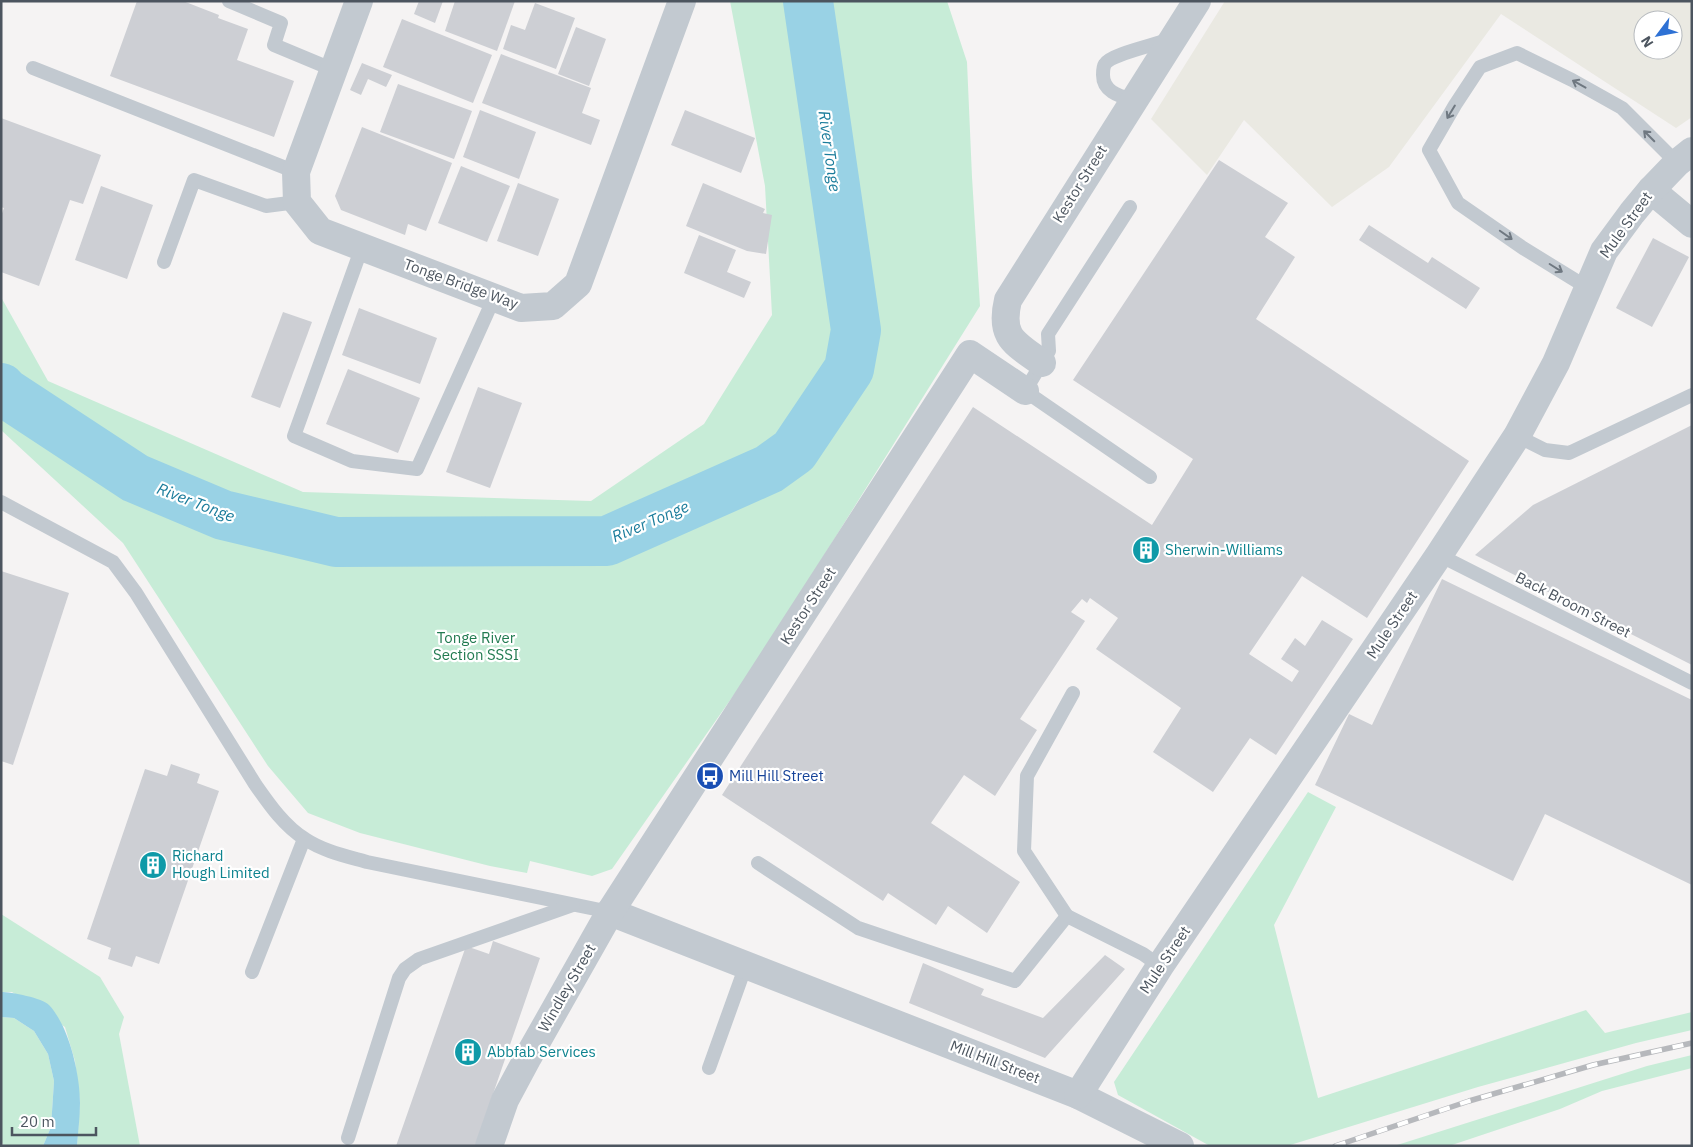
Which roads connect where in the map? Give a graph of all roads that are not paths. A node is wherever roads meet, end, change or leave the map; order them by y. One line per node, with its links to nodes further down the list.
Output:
1 (229, 1): 7 (lane)
2 (360, 1): 7 (street)
3 (682, 1): 18 (street, Tonge Bridge Way)
4 (1197, 1): 5 (street, Kestor Street)
5 (1173, 38): 8 (street, Kestor Street); 8 (lane)
6 (33, 68): 10 (lane)
7 (334, 70): 10 (street)
8 (1133, 100): 19 (street, Kestor Street)
9 (1684, 157): 11 (street, Mule Street); 17 (lane, one-way to 17)
10 (296, 172): 12 (street)
11 (1651, 190): 14 (street); 17 (street, Mule Street)
12 (297, 202): 15 (street, Tonge Bridge Way); 16 (lane)
13 (1130, 207): 19 (lane)
14 (1692, 224)
15 (362, 247): 18 (street, Tonge Bridge Way); 18 (lane)
16 (164, 262)
17 (1588, 288): 22 (street, Mule Street)
18 (494, 298)
19 (1042, 363): 20 (lane)
20 (1025, 391): 23 (lane); 31 (street, Kestor Street)
21 (1692, 395): 22 (lane)
22 (1517, 436): 25 (street, Mule Street)
23 (1150, 477)
24 (1, 502): 28 (lane)
25 (1439, 555): 26 (lane, Back Broom Street); 34 (street, Mule Street)
26 (1692, 683)
27 (1073, 693): 32 (lane)
28 (304, 839): 30 (lane); 35 (lane)
29 (758, 863): 32 (lane)
30 (574, 905): 31 (lane); 38 (lane)
31 (610, 912): 33 (street, Mill Hill Street); 39 (street, Windley Street)
32 (1066, 916): 34 (lane)
33 (746, 965): 36 (lane); 37 (street, Mill Hill Street)
34 (1160, 966): 37 (street, Mule Street)
35 (252, 972)
36 (709, 1068)
37 (1078, 1095): 40 (street, Mill Hill Street)
38 (348, 1138)
39 (489, 1146)
40 (1180, 1146)

